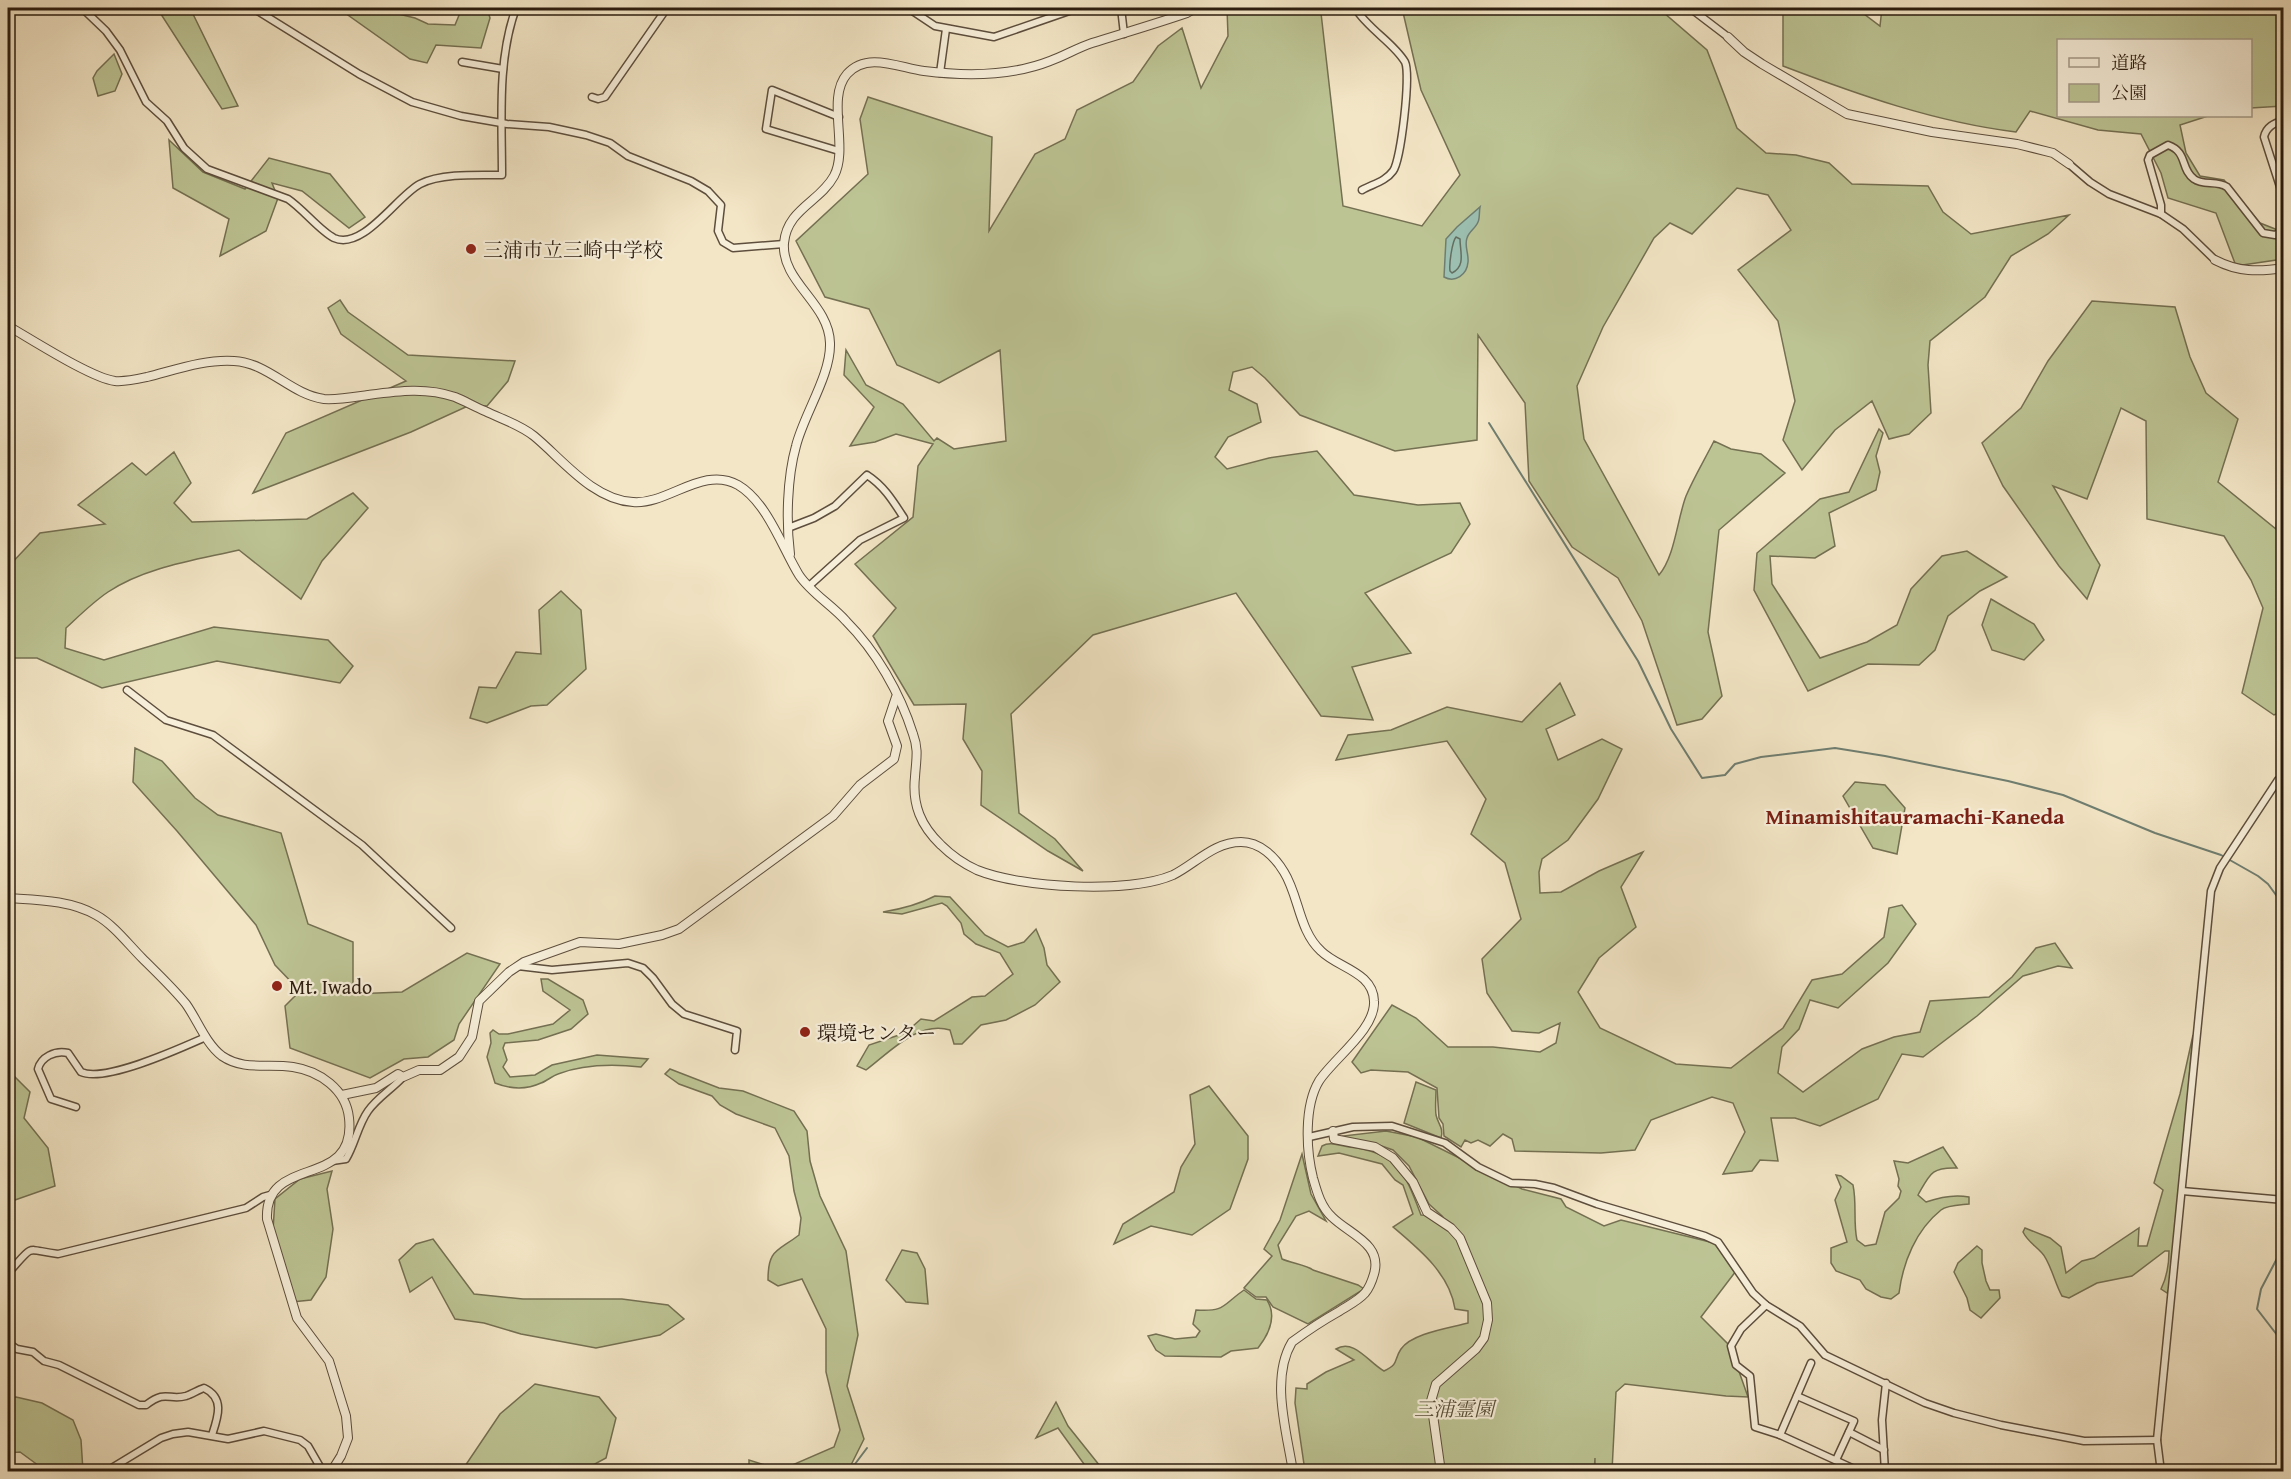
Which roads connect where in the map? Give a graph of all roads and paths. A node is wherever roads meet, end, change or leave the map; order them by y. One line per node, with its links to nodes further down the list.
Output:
1 (82, 8): 21 (street)
2 (253, 8): 21 (street)
3 (516, 8): 16 (street)
4 (667, 8): 18 (street)
5 (915, 8): 12 (street)
6 (1078, 8): 12 (street)
7 (1122, 8): 13 (street)
8 (1196, 8): 11 (street)
9 (1355, 8): 24 (street)
10 (1690, 8): 14 (street)
11 (1180, 11): 13 (street)
12 (946, 29): 17 (street)
13 (1124, 34): 17 (street)
14 (1728, 38): 23 (street)
15 (462, 62): 16 (street)
16 (503, 69): 21 (street)
17 (940, 73): 19 (street)
18 (592, 98)
19 (839, 117): 22 (street); 22 (street)
20 (2283, 120): 25 (street)
21 (502, 123): 28 (street)
22 (839, 151): 28 (street)
23 (2068, 164): 26 (street)
24 (1362, 190)
25 (2283, 199)
26 (2161, 214): 27 (street); 29 (street)
27 (2283, 230)
28 (784, 244): 32 (street)
29 (2215, 260): 30 (street)
30 (2283, 268)
31 (8, 326): 33 (street)
32 (788, 528): 33 (street); 34 (street)
33 (790, 556): 34 (street)
34 (808, 586): 36 (street)
35 (127, 690): 39 (street)
36 (896, 696): 40 (street); 47 (street)
37 (2283, 776): 49 (street)
38 (8, 898): 41 (street)
39 (452, 928)
40 (518, 966): 42 (street); 43 (street)
41 (206, 1037): 44 (street); 45 (street)
42 (735, 1050)
43 (403, 1077): 44 (street); 48 (street)
44 (342, 1095): 48 (street)
45 (76, 1107)
46 (1333, 1131): 47 (street); 53 (street); 68 (street)
47 (1309, 1137): 67 (street)
48 (332, 1161): 50 (street)
49 (2182, 1191): 51 (street); 61 (street)
50 (270, 1195): 52 (street); 66 (street)
51 (2283, 1200)
52 (8, 1269)
53 (1766, 1305): 56 (street); 60 (street)
54 (8, 1343): 59 (street)
55 (1811, 1363): 57 (street)
56 (1886, 1383): 61 (street); 62 (street)
57 (1797, 1396): 58 (street); 60 (street)
58 (1849, 1432): 62 (street); 63 (street)
59 (212, 1435): 64 (street); 65 (street)
60 (1780, 1435): 63 (street)
61 (2157, 1440): 71 (street)
62 (1884, 1450): 70 (street)
63 (1836, 1460): 69 (street)
64 (105, 1472)
65 (323, 1472)
66 (331, 1472)
67 (1293, 1472)
68 (1441, 1472)
69 (1861, 1472)
70 (1886, 1472)
71 (2161, 1472)

